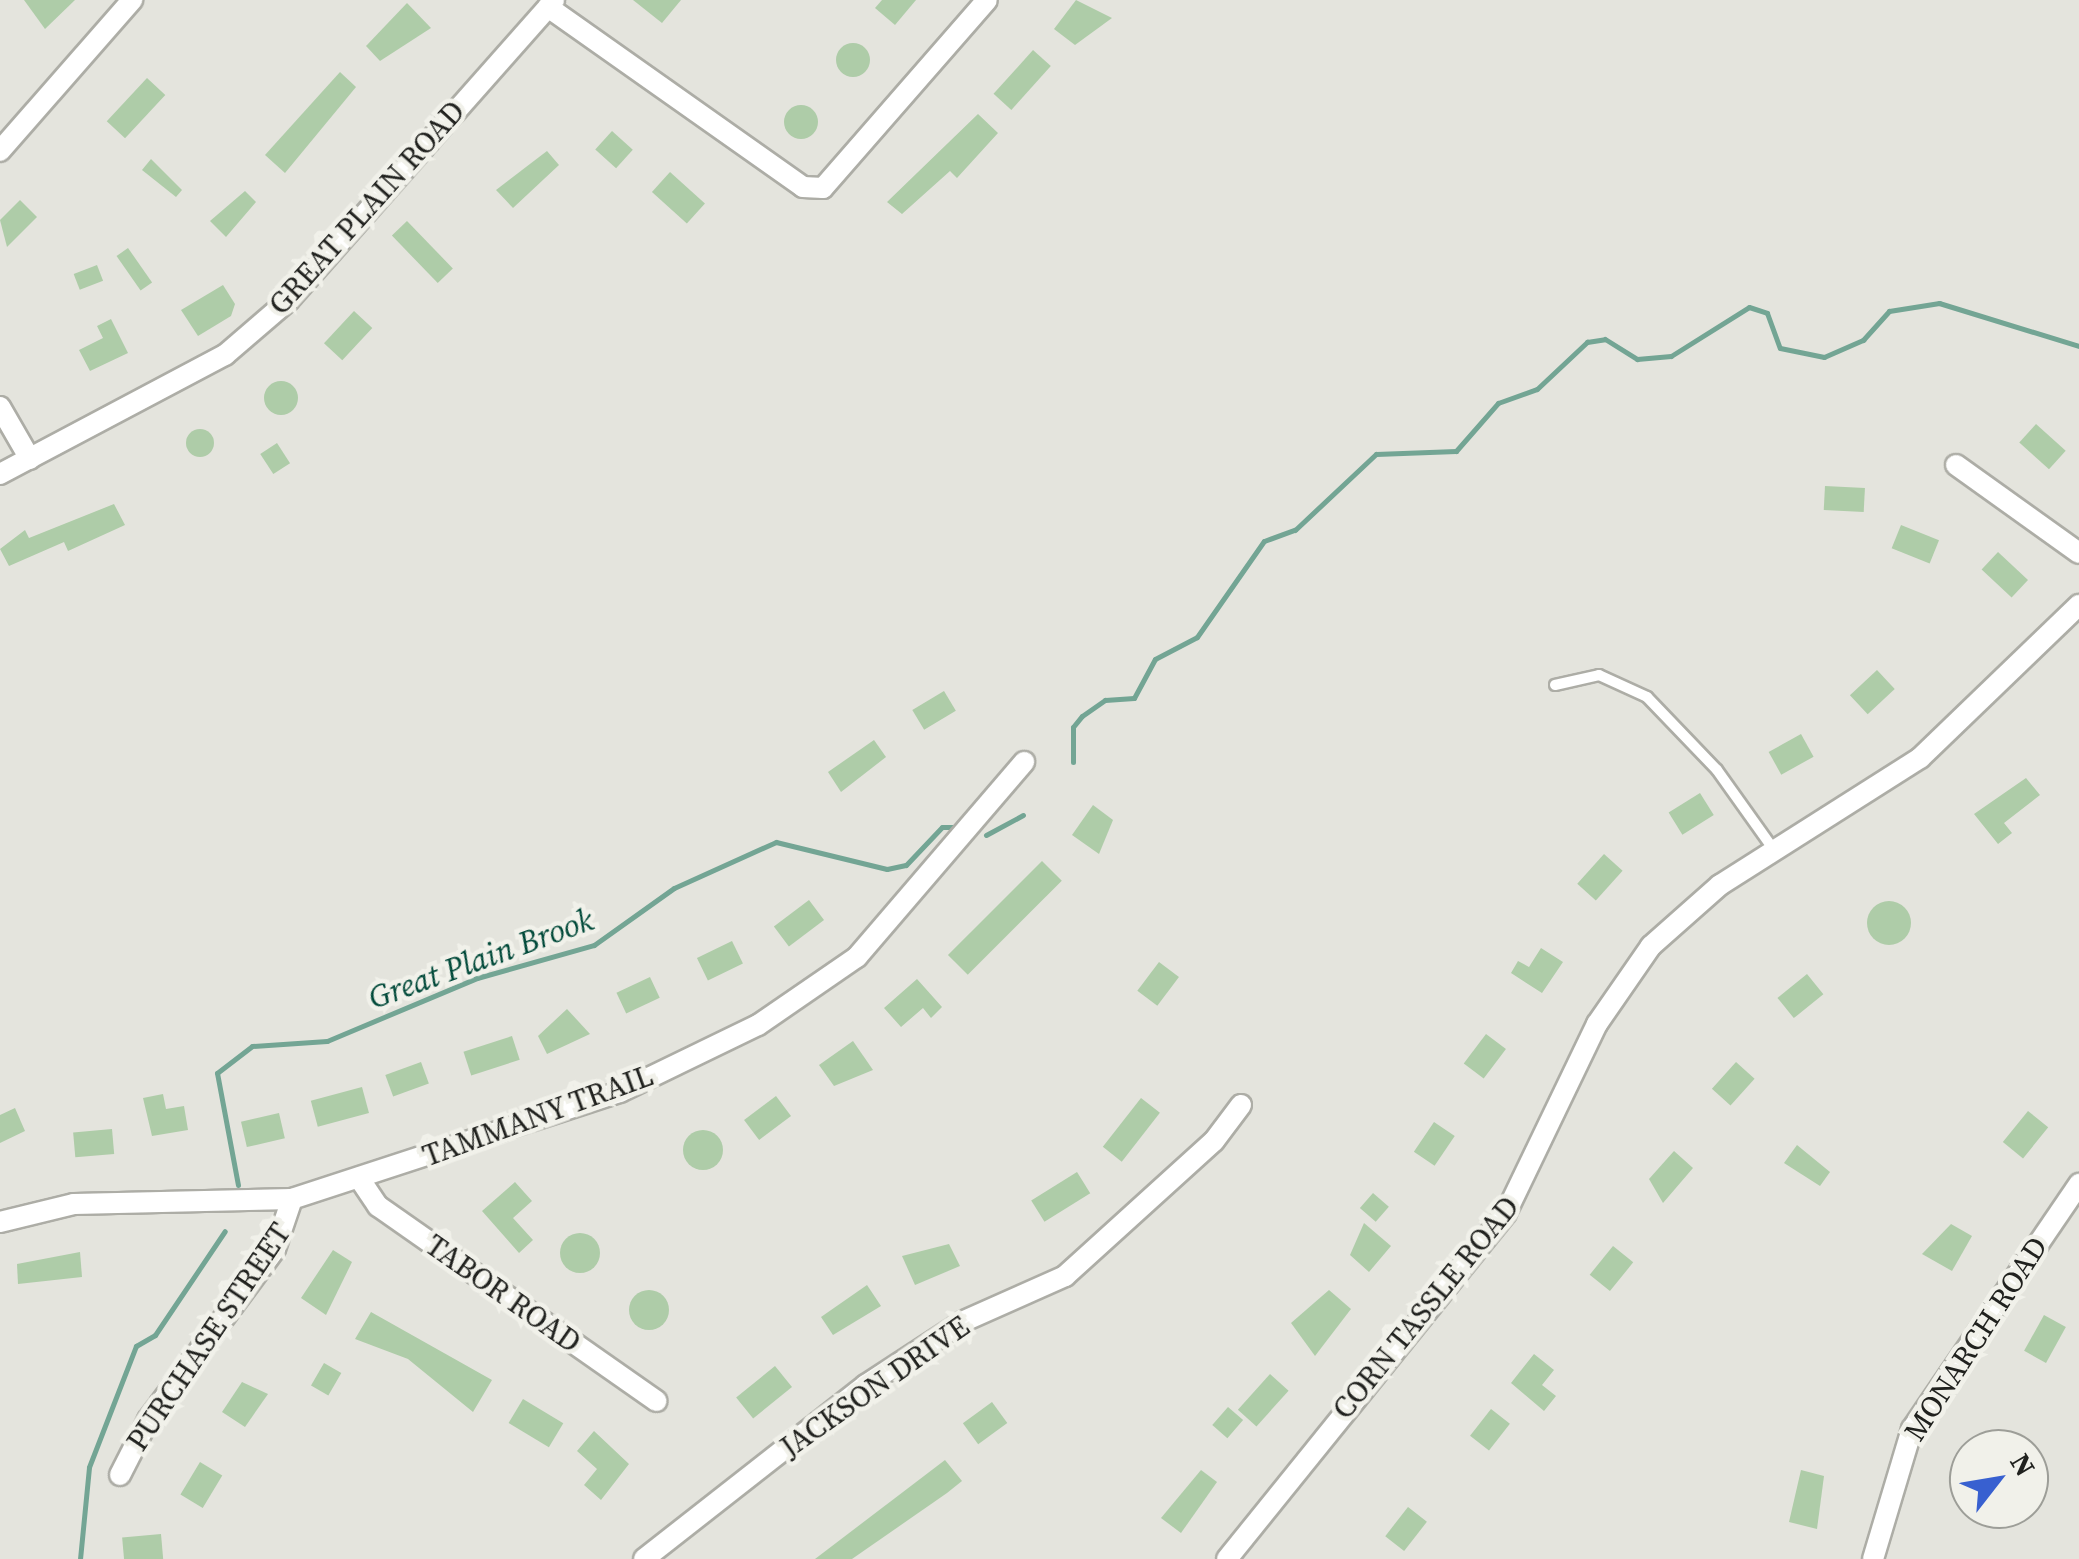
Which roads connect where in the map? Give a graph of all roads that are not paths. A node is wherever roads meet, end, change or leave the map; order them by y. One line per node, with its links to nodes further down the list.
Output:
1 (132, 0): 4 (street)
2 (987, 0): 3 (street)
3 (551, 3): 6 (street, GREAT PLAIN ROAD)
4 (0, 150)
5 (0, 407): 6 (street)
6 (30, 459): 8 (street, GREAT PLAIN ROAD)
7 (1956, 465): 9 (street)
8 (0, 474)
9 (2079, 553)
10 (2079, 605): 13 (street, CORN TASSLE ROAD)
11 (1556, 685): 13 (lane)
12 (1024, 762): 15 (street, TAMMANY TRAIL)
13 (1775, 851): 22 (street, CORN TASSLE ROAD)
14 (1241, 1105): 21 (street, JACKSON DRIVE)
15 (359, 1178): 17 (street, TAMMANY TRAIL); 19 (street, TABOR ROAD)
16 (2079, 1184): 23 (street, MONARCH ROAD)
17 (292, 1199): 18 (street, TAMMANY TRAIL); 20 (street, PURCHASE STREET)
18 (0, 1222)
19 (656, 1401)
20 (120, 1475)
21 (644, 1559)
22 (1227, 1559)
23 (1873, 1559)

